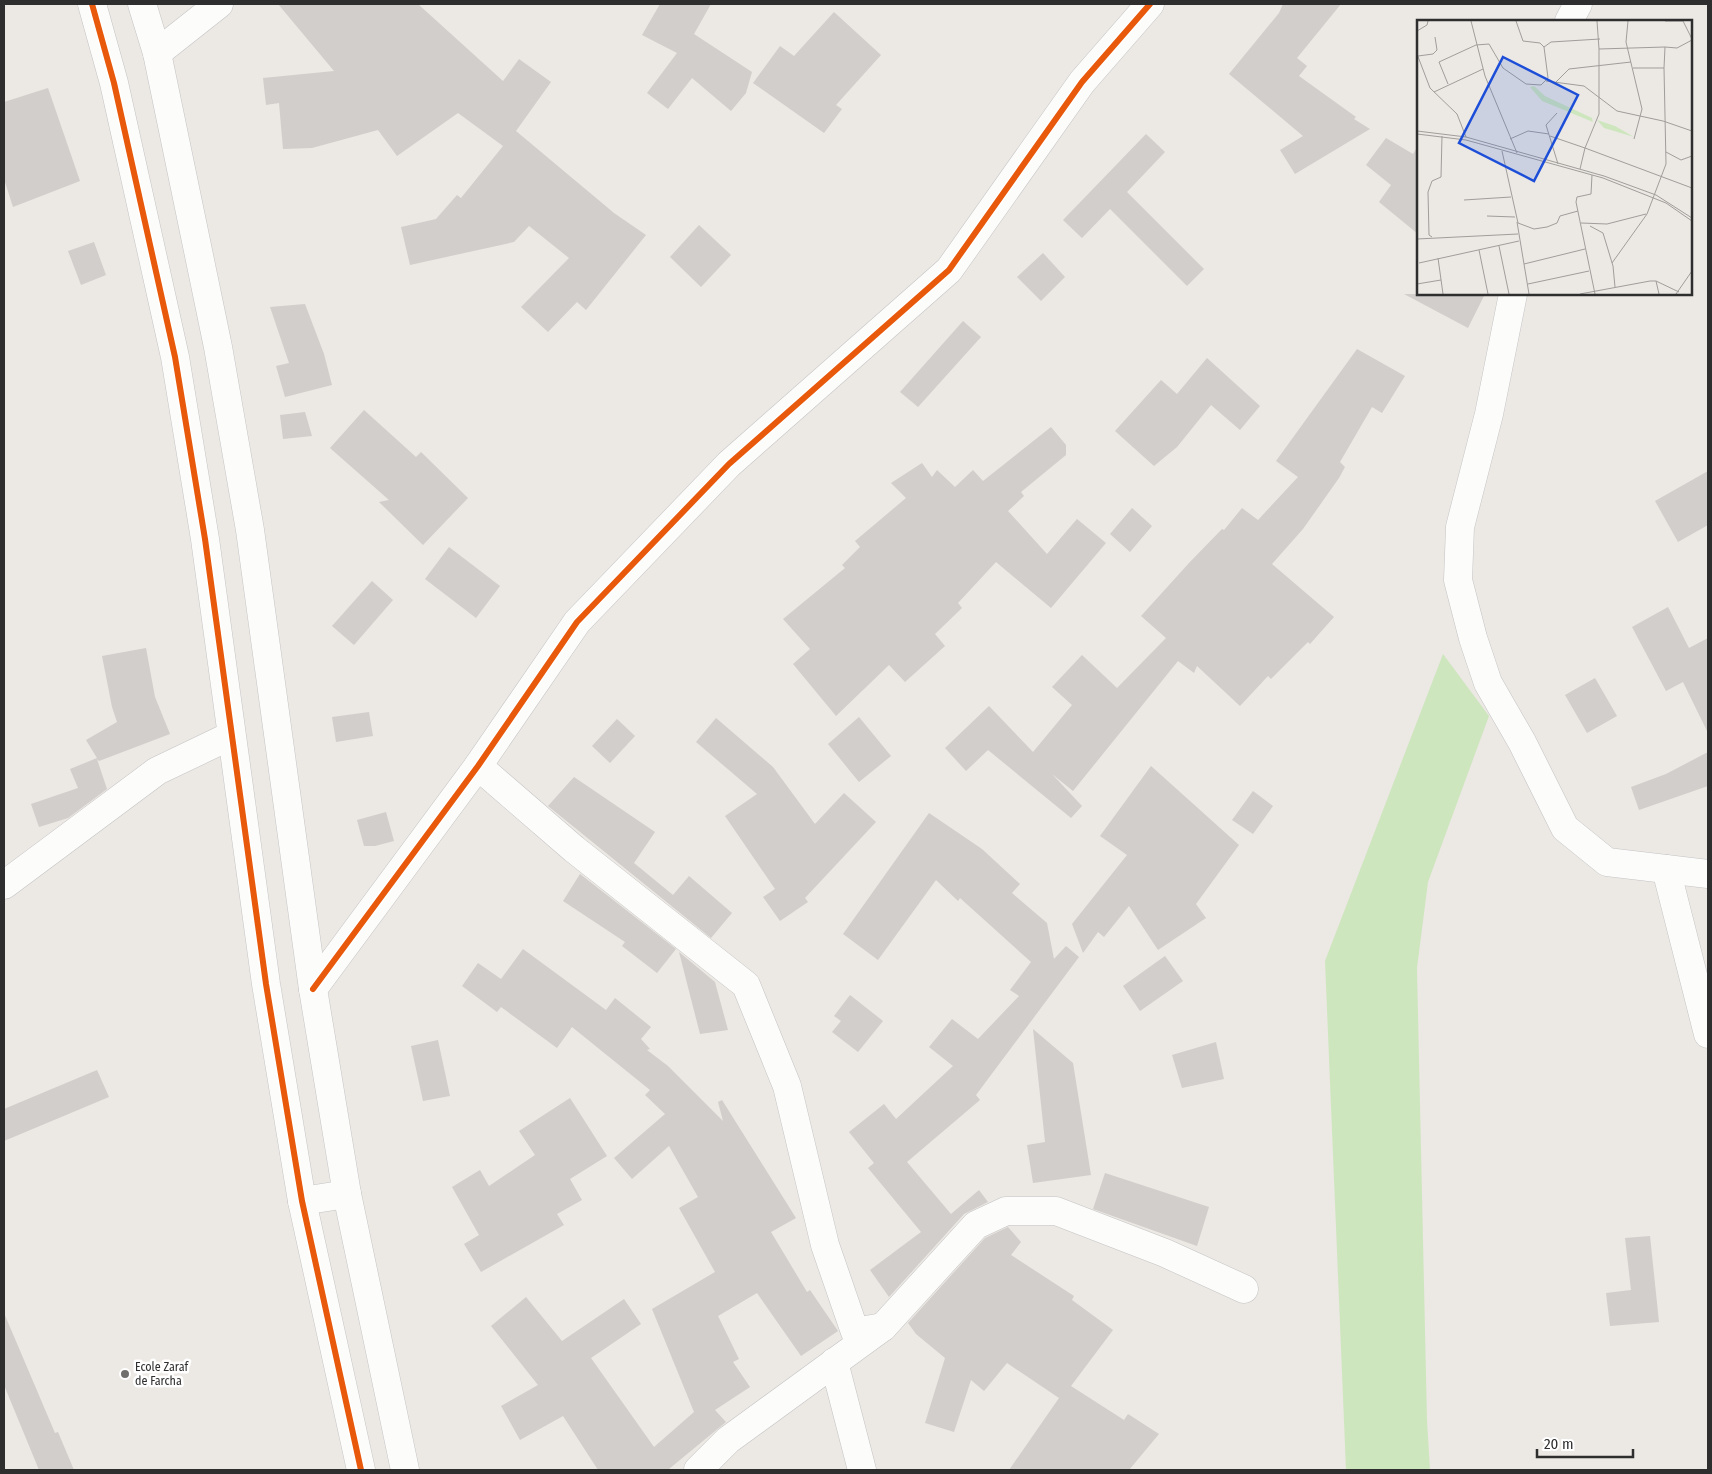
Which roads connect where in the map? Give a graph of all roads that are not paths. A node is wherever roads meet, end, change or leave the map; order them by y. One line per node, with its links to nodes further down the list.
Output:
1 (92, 4): 9 (street)
2 (142, 4): 7 (street)
3 (219, 4): 7 (street)
4 (1150, 4): 10 (street)
5 (1578, 4): 6 (street)
6 (1569, 20)
7 (157, 54): 14 (street)
8 (1513, 295): 11 (street)
9 (230, 736): 13 (street); 17 (street)
10 (478, 766): 14 (street); 19 (street)
11 (1666, 869): 12 (street); 15 (street)
12 (1708, 874)
13 (4, 885)
14 (313, 989): 16 (street)
15 (1707, 1029)
16 (347, 1194): 17 (street); 22 (street)
17 (302, 1201): 21 (street)
18 (1244, 1289): 19 (street)
19 (883, 1327): 20 (street)
20 (834, 1362): 23 (street); 24 (street)
21 (361, 1470)
22 (405, 1470)
23 (698, 1470)
24 (862, 1470)

